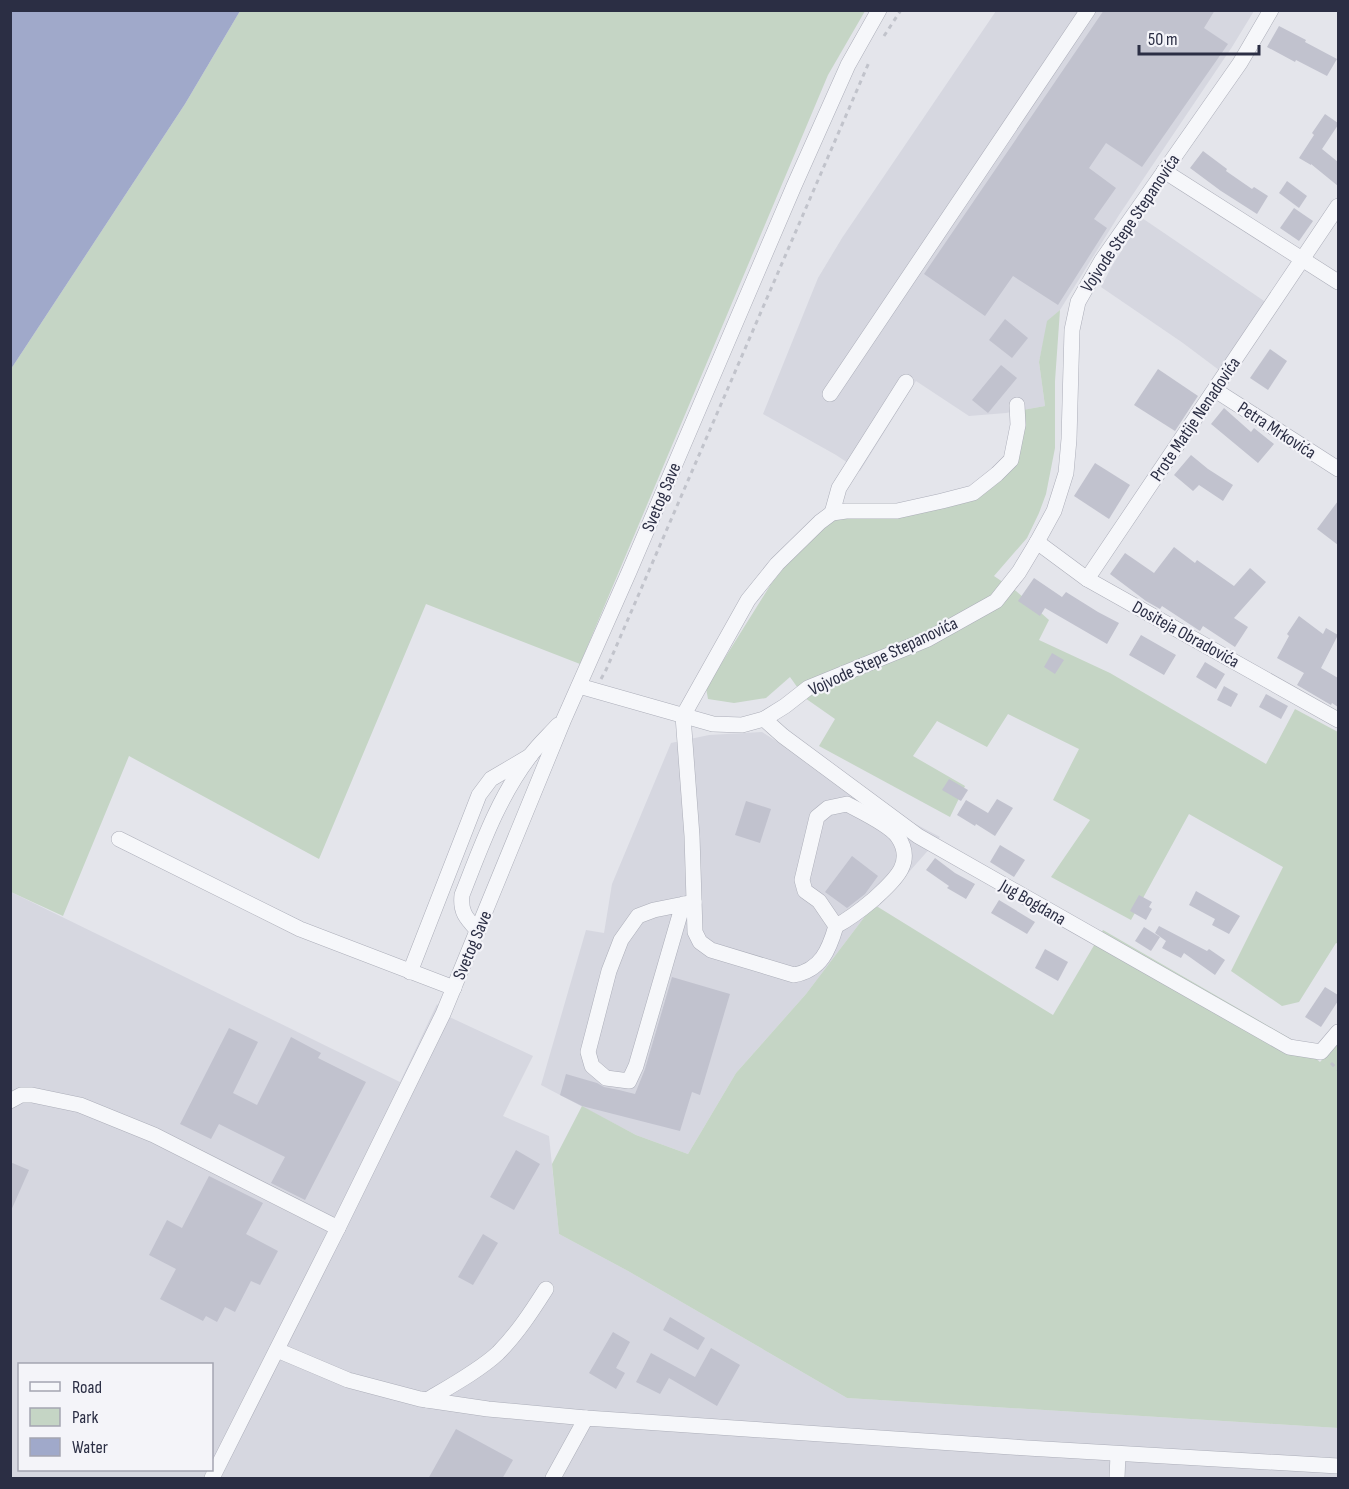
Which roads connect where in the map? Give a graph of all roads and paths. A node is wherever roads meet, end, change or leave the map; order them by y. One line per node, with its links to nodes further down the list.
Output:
1 (879, 10): 19 (street, Svetog Save)
2 (901, 10): 5 (path)
3 (1088, 10): 13 (street)
4 (1271, 10): 7 (street, Vojvode Stepe Stepanovića)
5 (884, 36)
6 (872, 55): 19 (path)
7 (1164, 171): 9 (street); 17 (street, Vojvode Stepe Stepanovića)
8 (1338, 206): 9 (street, Prote Matije Nenadovića)
9 (1303, 260): 10 (street); 12 (street, Prote Matije Nenadovića)
10 (1338, 282)
11 (906, 382): 16 (street)
12 (1215, 390): 15 (street, Petra Mrkovića); 18 (street, Prote Matije Nenadovića)
13 (830, 394)
14 (1017, 405): 16 (street)
15 (1338, 469)
16 (832, 513): 20 (street)
17 (1037, 542): 18 (street, Dositeja Obradovića); 22 (street, Vojvode Stepe Stepanovića)
18 (1087, 579): 23 (street, Dositeja Obradovića)
19 (586, 688): 20 (street, Vojvode Stepe Stepanovića); 21 (street, Svetog Save)
20 (683, 716): 22 (street, Vojvode Stepe Stepanovića); 26 (street)
21 (564, 719): 24 (street); 28 (street, Svetog Save)
22 (765, 719): 31 (street, Jug Bogdana)
23 (1338, 720)
24 (530, 756): 28 (street); 29 (street)
25 (119, 839): 29 (street)
26 (689, 903): 26 (street); 27 (street)
27 (836, 926): 27 (street)
28 (478, 931): 30 (street, Svetog Save)
29 (410, 972): 30 (street)
30 (454, 988): 33 (street, Svetog Save)
31 (1338, 1032)
32 (10, 1101): 33 (street)
33 (338, 1228): 35 (street, Svetog Save)
34 (546, 1288): 36 (street)
35 (277, 1350): 36 (street); 40 (street, Svetog Save)
36 (427, 1400): 37 (street)
37 (586, 1418): 38 (street); 41 (street)
38 (1118, 1454): 39 (street); 42 (street)
39 (1338, 1466)
40 (212, 1479)
41 (553, 1479)
42 (1117, 1479)

